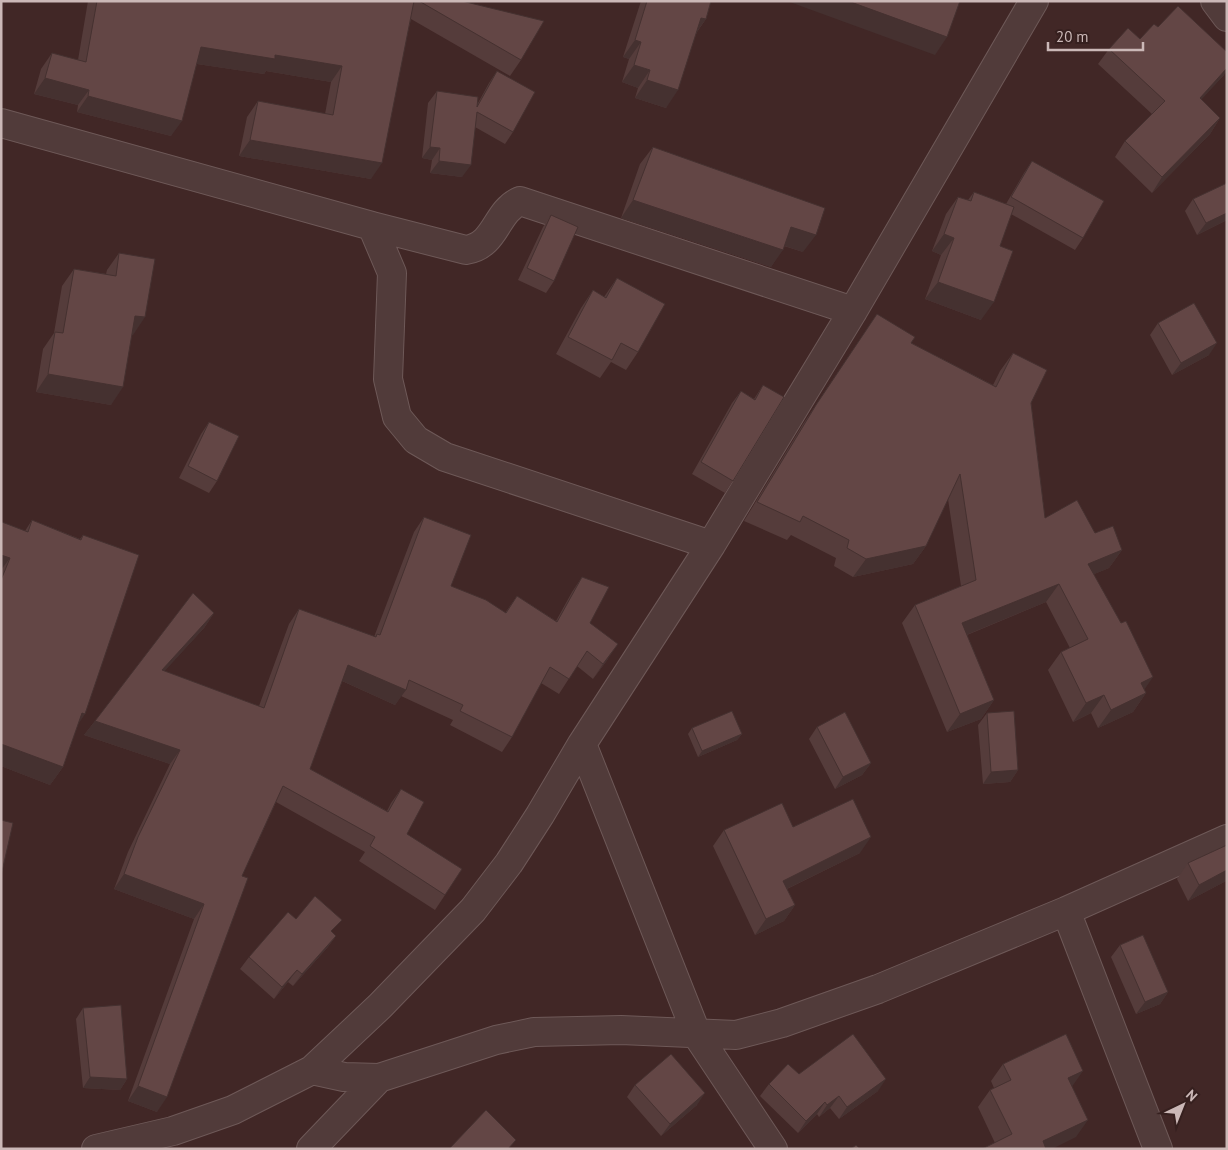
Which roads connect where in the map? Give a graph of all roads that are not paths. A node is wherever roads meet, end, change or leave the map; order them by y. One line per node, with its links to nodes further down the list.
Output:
1 (1034, 1): 6 (street)
2 (1215, 1): 3 (street)
3 (1227, 17)
4 (1, 122): 5 (street)
5 (372, 226): 6 (street); 7 (street)
6 (853, 311): 7 (street)
7 (711, 545): 8 (street)
8 (582, 744): 11 (street); 12 (street)
9 (1227, 839): 10 (street)
10 (1066, 911): 11 (street); 17 (street)
11 (697, 1035): 13 (street); 16 (street)
12 (312, 1070): 13 (street); 14 (street)
13 (379, 1078): 15 (street)
14 (96, 1149)
15 (311, 1149)
16 (773, 1149)
17 (1158, 1149)

